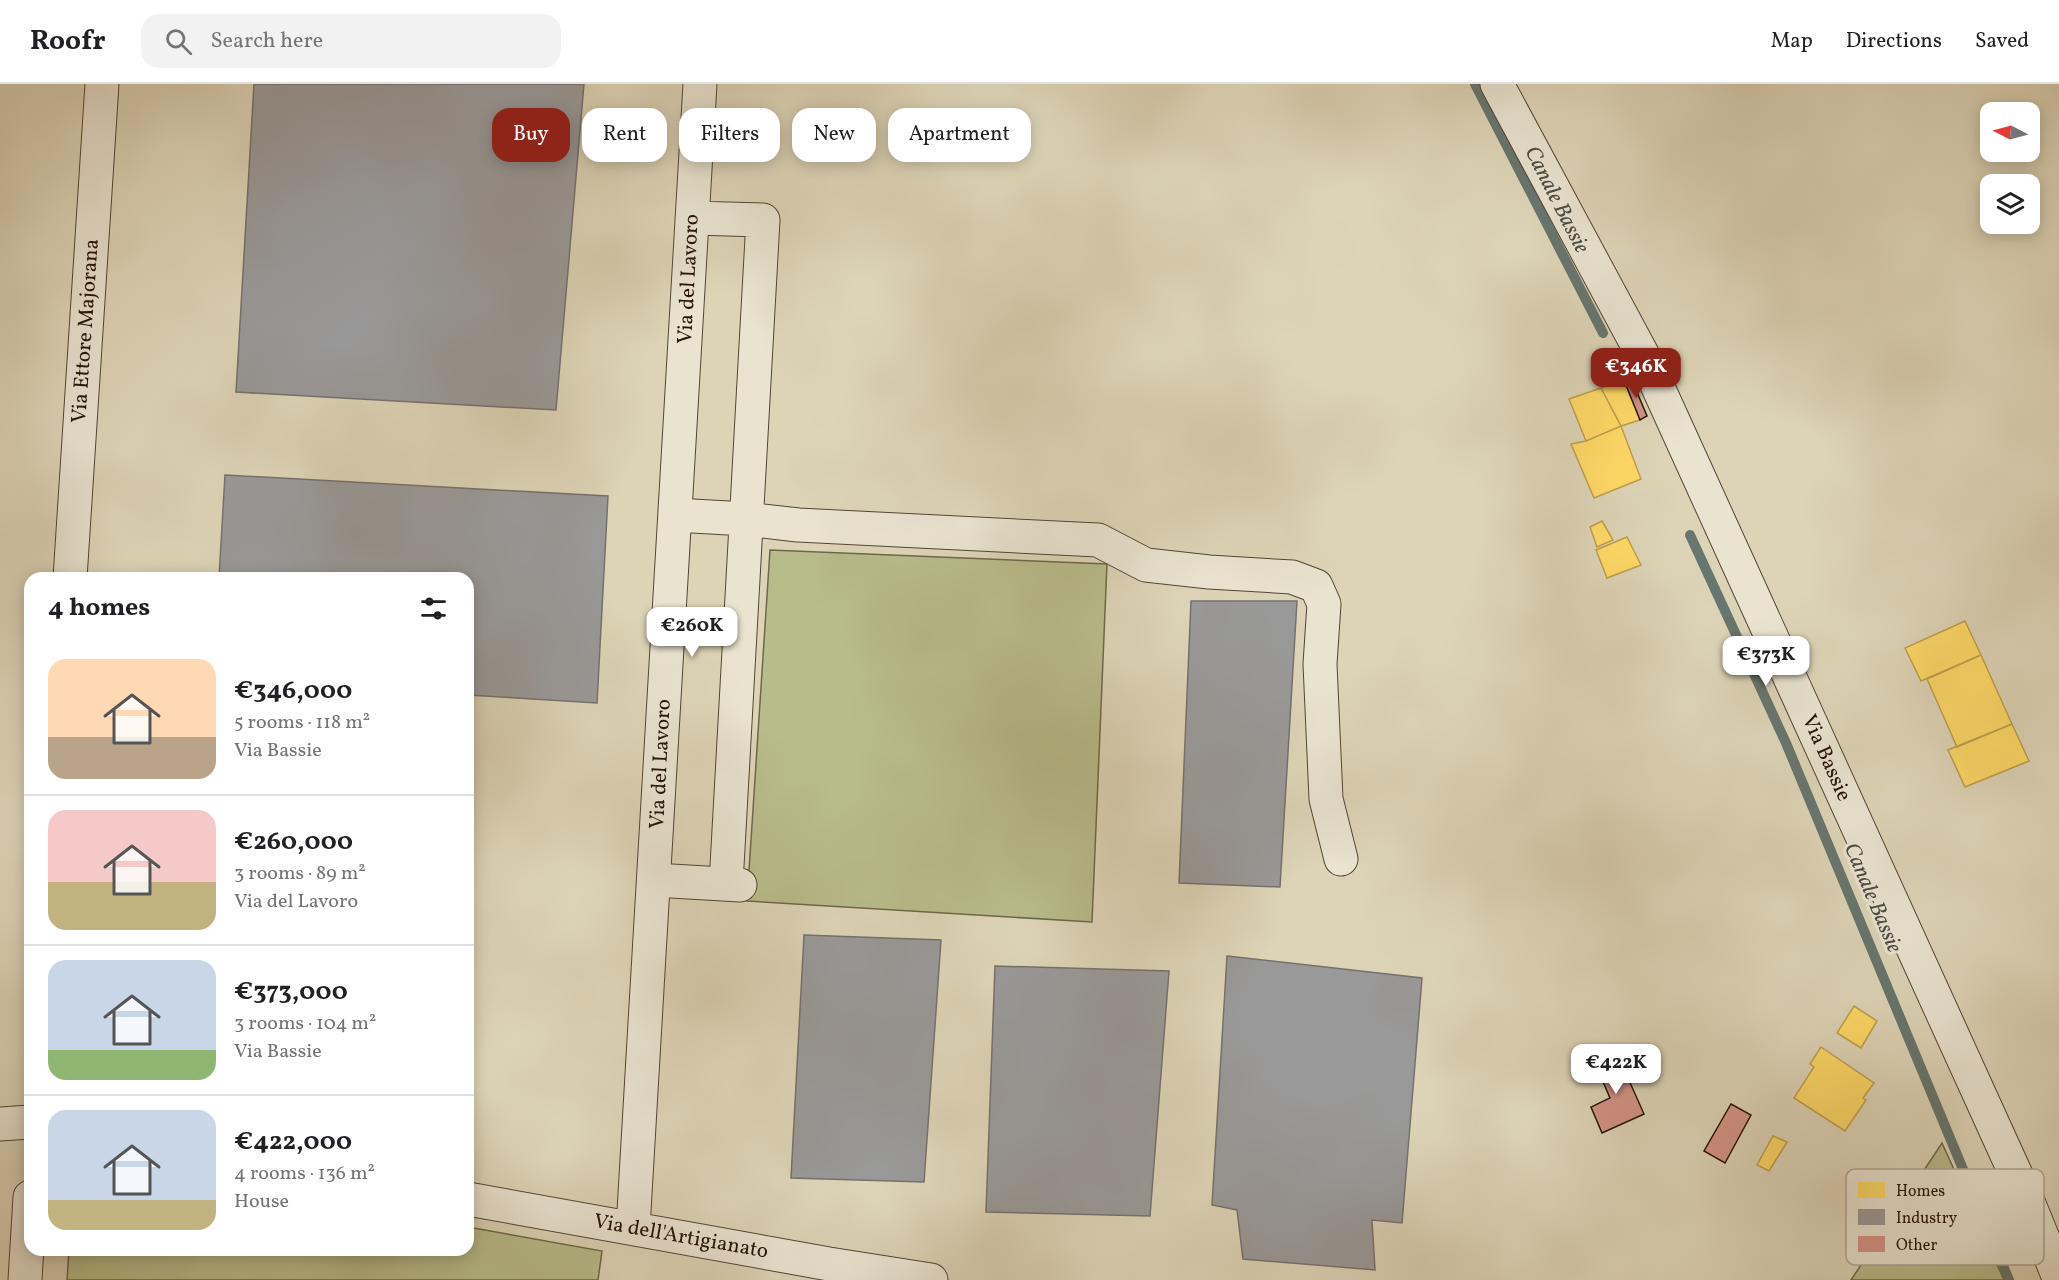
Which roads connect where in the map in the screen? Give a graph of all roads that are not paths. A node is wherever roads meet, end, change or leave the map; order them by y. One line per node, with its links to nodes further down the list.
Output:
1 (102, 84): 7 (street, Via Ettore Majorana)
2 (700, 84): 4 (street, Via del Lavoro)
3 (1497, 84): 12 (street, Via Bassie)
4 (692, 218): 5 (street, Via del Lavoro); 6 (street)
5 (675, 515): 6 (street); 9 (street, Via del Lavoro)
6 (746, 519): 8 (street); 9 (street)
7 (70, 572)
8 (1341, 859)
9 (654, 880): 14 (street, Via del Lavoro)
10 (24, 1122): 11 (street)
11 (0, 1124)
12 (2013, 1169)
13 (474, 1200): 14 (street, Via dell'Artigianato)
14 (633, 1228): 17 (street, Via dell'Artigianato)
15 (2044, 1242): 18 (street, Via Bassie)
16 (27, 1256): 19 (street)
17 (827, 1272): 20 (street, Via dell'Artigianato)
18 (2059, 1278)
19 (26, 1280)
20 (931, 1280)

